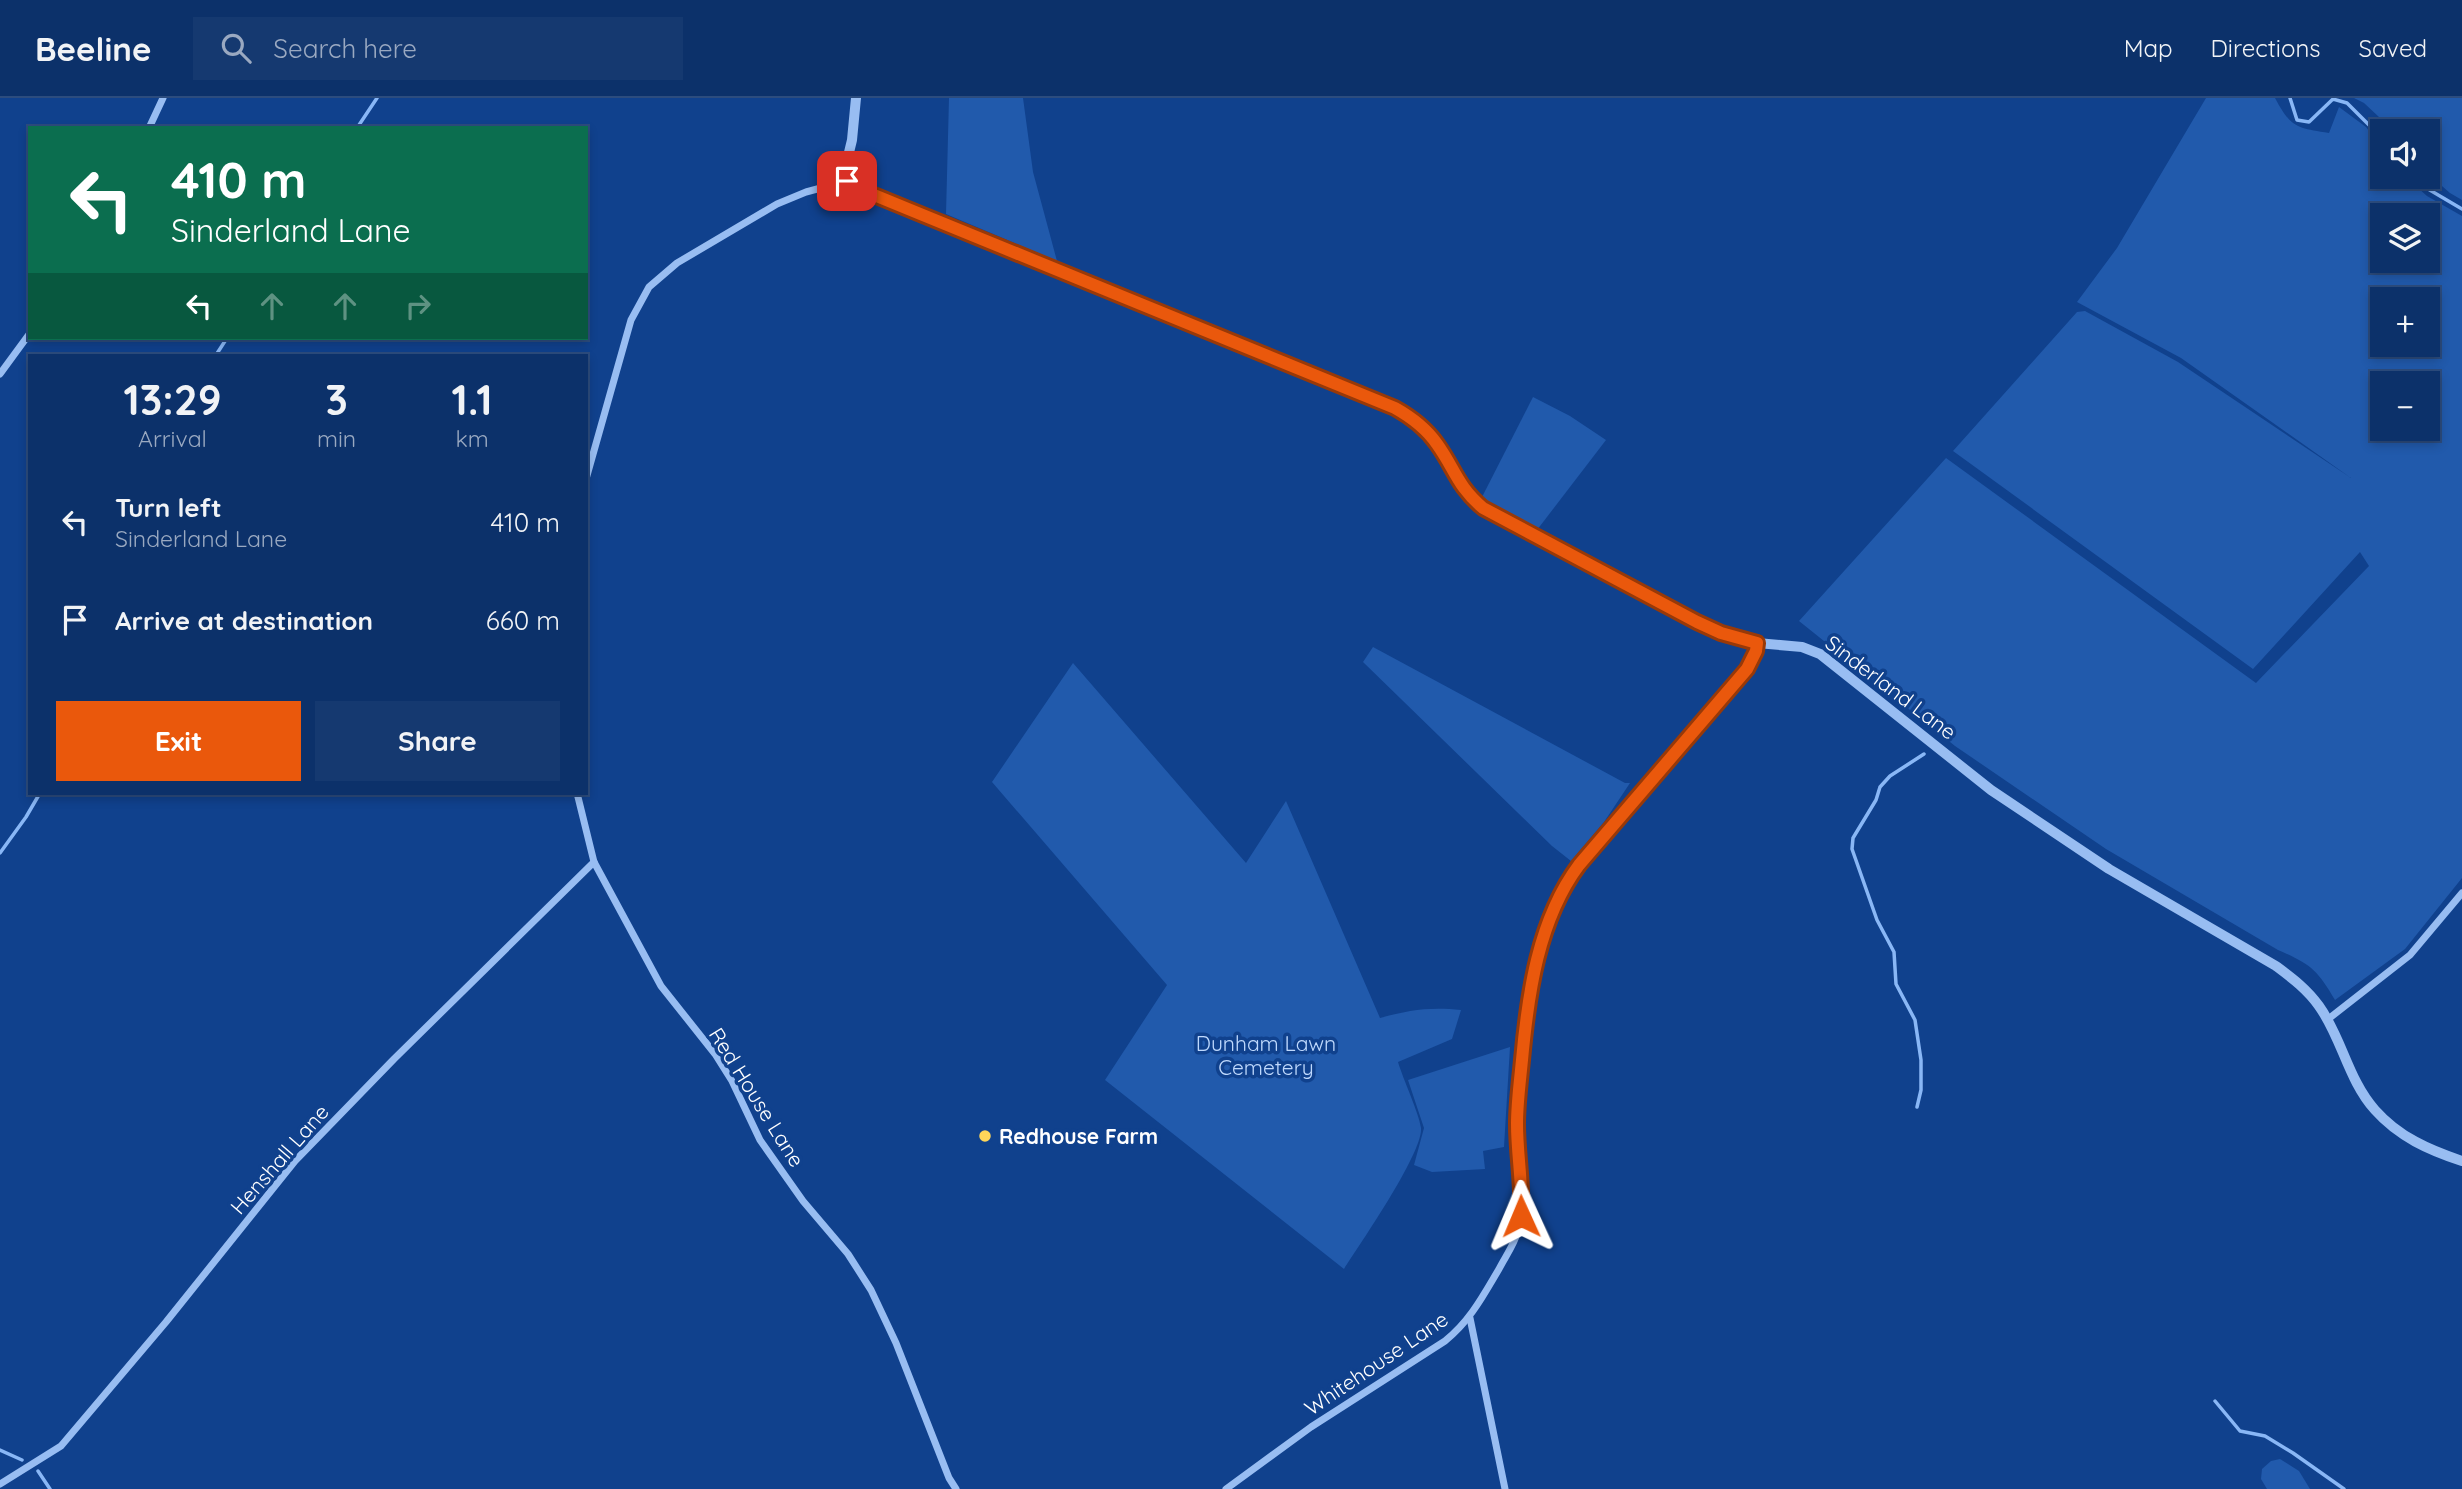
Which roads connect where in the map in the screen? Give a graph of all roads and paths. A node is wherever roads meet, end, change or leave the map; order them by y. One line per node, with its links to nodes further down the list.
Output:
1 (163, 98): 3 (street)
2 (856, 98): 4 (street)
3 (150, 126)
4 (847, 181): 7 (street); 8 (street, Sinderland Lane)
5 (28, 336): 6 (street)
6 (0, 374)
7 (588, 472)
8 (1757, 643): 12 (street, Sinderland Lane); 14 (street, Whitehouse Lane)
9 (577, 795): 10 (street, Red House Lane)
10 (594, 862): 15 (street, Henshall Lane); 16 (street, Red House Lane)
11 (2462, 893): 12 (street)
12 (2327, 1020): 13 (street, Sinderland Lane)
13 (2462, 1161)
14 (1470, 1318): 17 (street, Whitehouse Lane); 18 (street)
15 (0, 1484)
16 (956, 1489)
17 (1226, 1489)
18 (1505, 1489)

